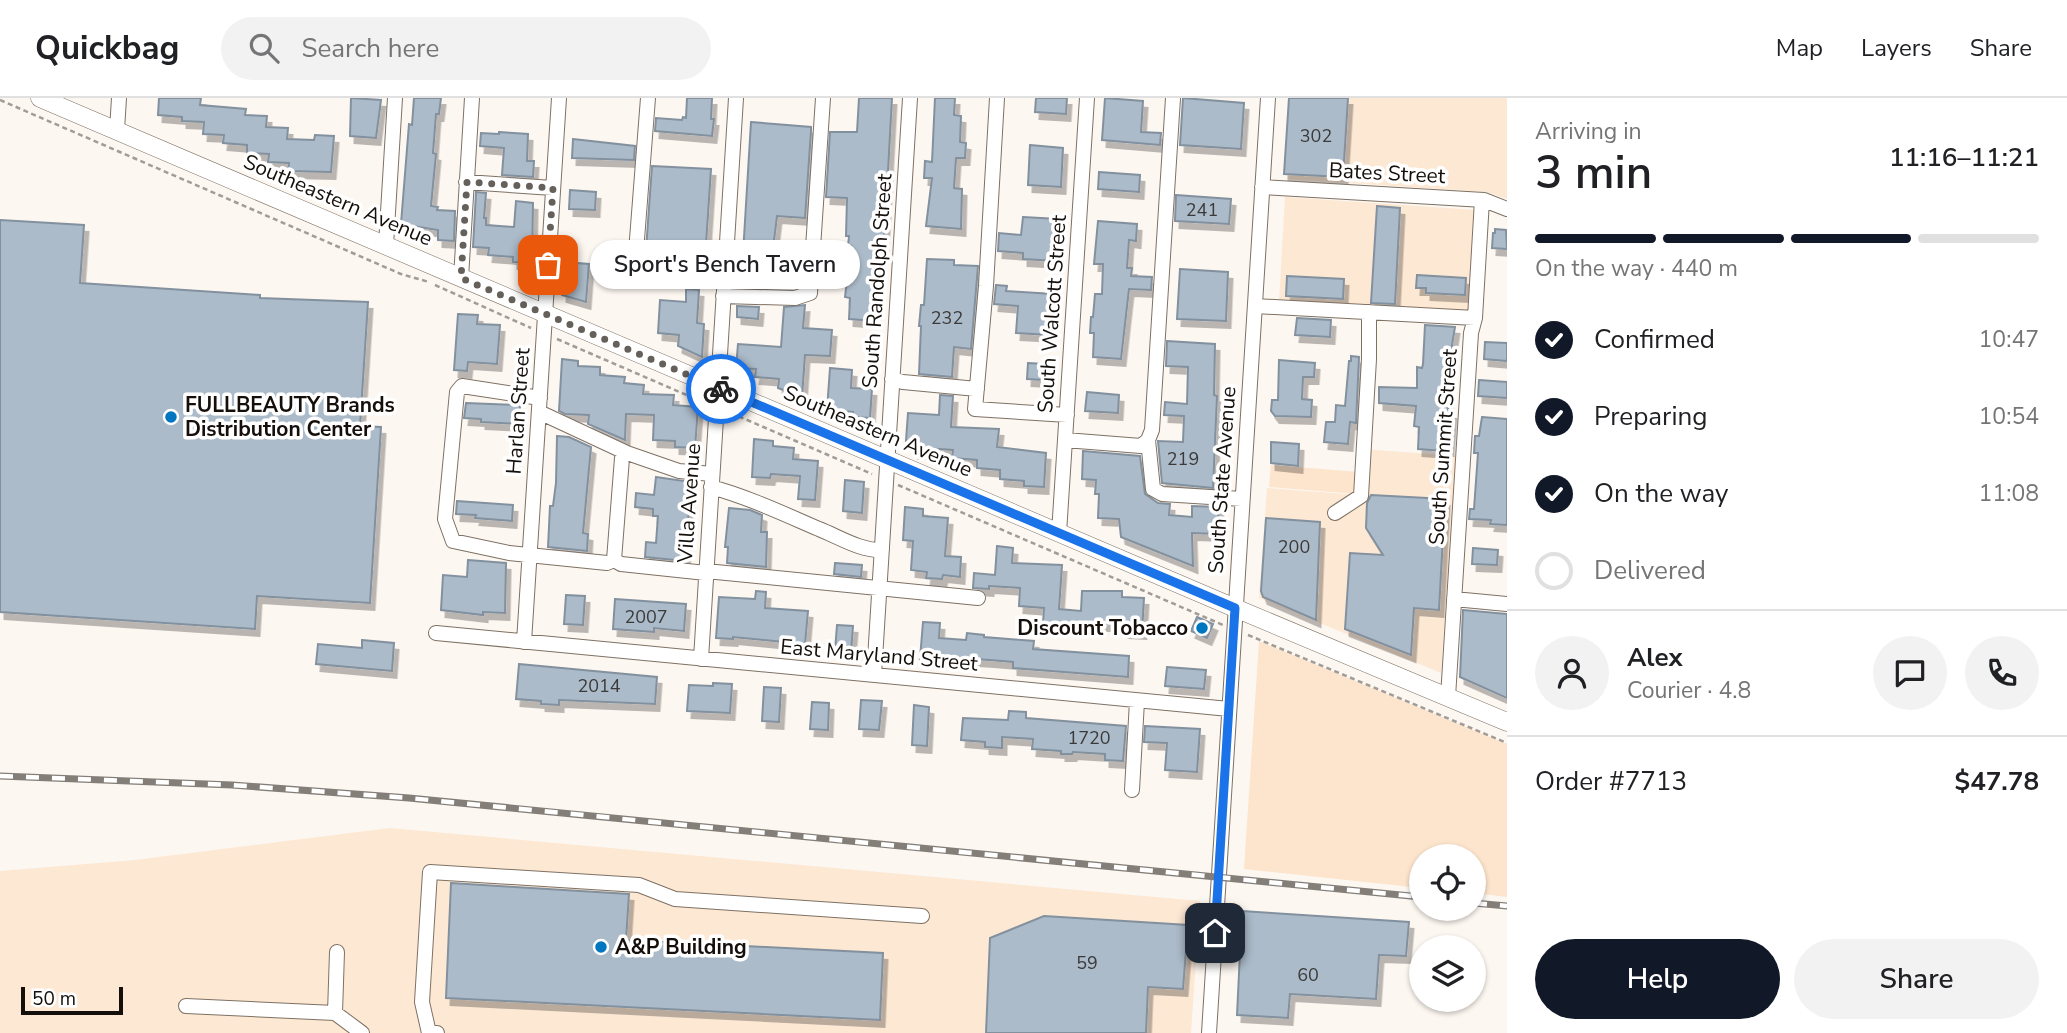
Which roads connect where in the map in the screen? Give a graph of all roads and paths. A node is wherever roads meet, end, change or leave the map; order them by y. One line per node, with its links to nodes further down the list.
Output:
1 (40, 98): 15 (main road, Southeastern Avenue)
2 (119, 98): 15 (street)
3 (395, 98): 21 (street)
4 (472, 98): 16 (street)
5 (559, 98): 18 (street, Harlan Street)
6 (648, 98): 22 (street)
7 (736, 98): 22 (street, Villa Avenue)
8 (823, 98): 24 (street)
9 (910, 98): 31 (street, South Randolph Street)
10 (997, 98): 33 (street)
11 (1087, 98): 37 (street, South Walcott Street)
12 (1173, 98): 39 (street)
13 (1268, 98): 17 (street, South State Avenue)
14 (0, 100): 29 (path)
15 (117, 130): 21 (main road, Southeastern Avenue)
16 (467, 182): 18 (street); 23 (street)
17 (1262, 187): 19 (street, Bates Street); 25 (street, South State Avenue)
18 (553, 188): 27 (street, Harlan Street)
19 (1482, 200): 20 (street, Bates Street); 28 (street, South Summit Street)
20 (1507, 209)
21 (386, 245): 23 (main road, Southeastern Avenue)
22 (725, 271): 24 (street, Villa Avenue)
23 (461, 278): 27 (main road, Southeastern Avenue)
24 (723, 296): 32 (street, Villa Avenue)
25 (1255, 306): 26 (street); 45 (street, South State Avenue)
26 (1368, 312): 28 (street); 46 (street)
27 (545, 314): 32 (main road, Southeastern Avenue); 35 (street, Harlan Street)
28 (1475, 318): 54 (street, South Summit Street)
29 (536, 330)
30 (554, 338): 34 (path)
31 (892, 379): 33 (street); 41 (street, South Randolph Street)
32 (718, 387): 41 (main road, Southeastern Avenue); 43 (street, Villa Avenue)
33 (977, 389): 37 (street)
34 (708, 404)
35 (539, 405): 40 (street); 49 (street, Harlan Street); 49 (street)
36 (725, 410): 42 (path)
37 (1067, 415): 38 (street, South Walcott Street)
38 (1065, 440): 39 (street); 47 (street, South Walcott Street)
39 (1148, 440): 45 (street)
40 (627, 453): 43 (street); 50 (street)
41 (887, 460): 47 (main road, Southeastern Avenue); 48 (street, South Randolph Street)
42 (879, 477)
43 (712, 480): 48 (street); 51 (street, Villa Avenue)
44 (898, 485): 57 (path)
45 (1242, 499): 56 (street, South State Avenue)
46 (1335, 513)
47 (1059, 533): 56 (main road, Southeastern Avenue)
48 (882, 550): 52 (street, South Randolph Street)
49 (529, 556): 50 (street); 60 (street, Harlan Street)
50 (614, 560): 51 (street)
51 (706, 572): 52 (street); 61 (street, Villa Avenue)
52 (879, 589): 53 (street); 62 (street, South Randolph Street)
53 (978, 598)
54 (1454, 599): 55 (street); 63 (street, South Summit Street)
55 (1507, 604)
56 (1235, 608): 63 (main road, Southeastern Avenue); 65 (street, South State Avenue)
57 (1217, 622)
58 (436, 633): 60 (street, East Maryland Street)
59 (1257, 639): 67 (path)
60 (524, 642): 61 (street, East Maryland Street)
61 (701, 659): 62 (street, East Maryland Street)
62 (874, 675): 64 (street, East Maryland Street)
63 (1448, 697): 66 (main road, Southeastern Avenue)
64 (1137, 701): 65 (street, East Maryland Street); 68 (street)
65 (1230, 709): 76 (street, South State Avenue)
66 (1507, 722)
67 (1507, 743)
68 (1132, 790)
69 (922, 916): 74 (street)
70 (337, 952): 72 (street)
71 (186, 1006): 72 (street)
72 (335, 1013): 73 (street)
73 (362, 1033)
74 (429, 1033): 75 (street)
75 (437, 1033)
76 (1209, 1033)

